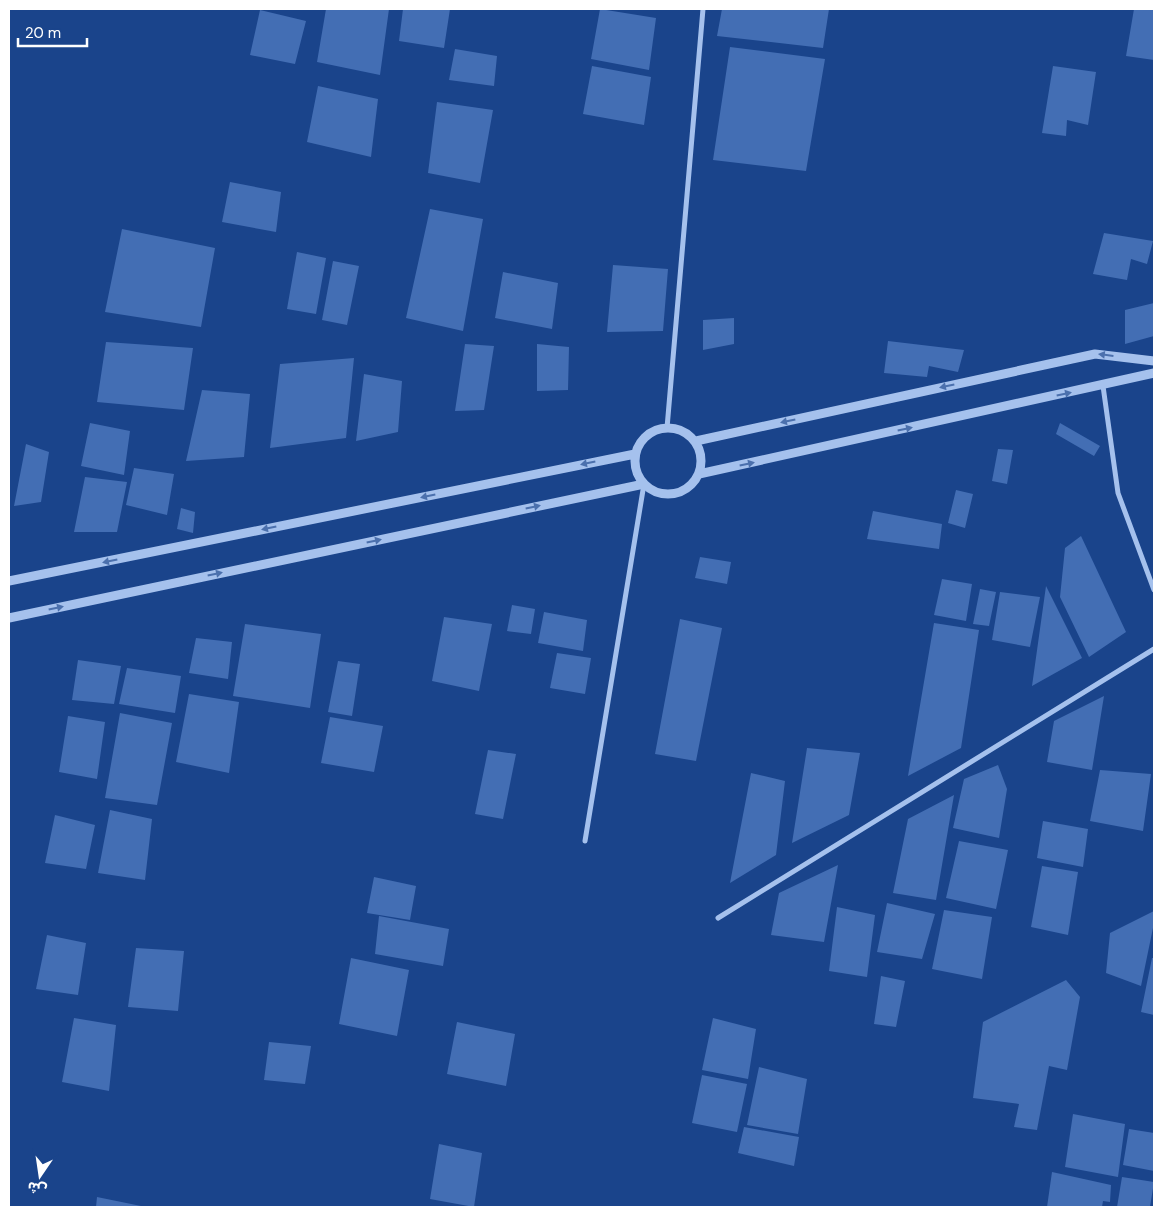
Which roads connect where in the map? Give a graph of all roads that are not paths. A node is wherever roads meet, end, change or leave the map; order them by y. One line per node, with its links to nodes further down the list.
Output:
1 (703, 9): 5 (street)
2 (1154, 361): 6 (street, one-way to 6)
3 (1154, 373): 4 (street)
4 (1103, 386): 8 (street, one-way to 4); 11 (street)
5 (667, 428): 6 (street); 7 (street)
6 (696, 441): 8 (street)
7 (636, 454): 9 (street); 10 (street, one-way to 10)
8 (699, 474): 9 (street)
9 (644, 484): 12 (street, one-way to 9); 14 (street)
10 (9, 581)
11 (1154, 590)
12 (9, 618)
13 (1154, 649): 15 (street)
14 (585, 841)
15 (718, 918)

